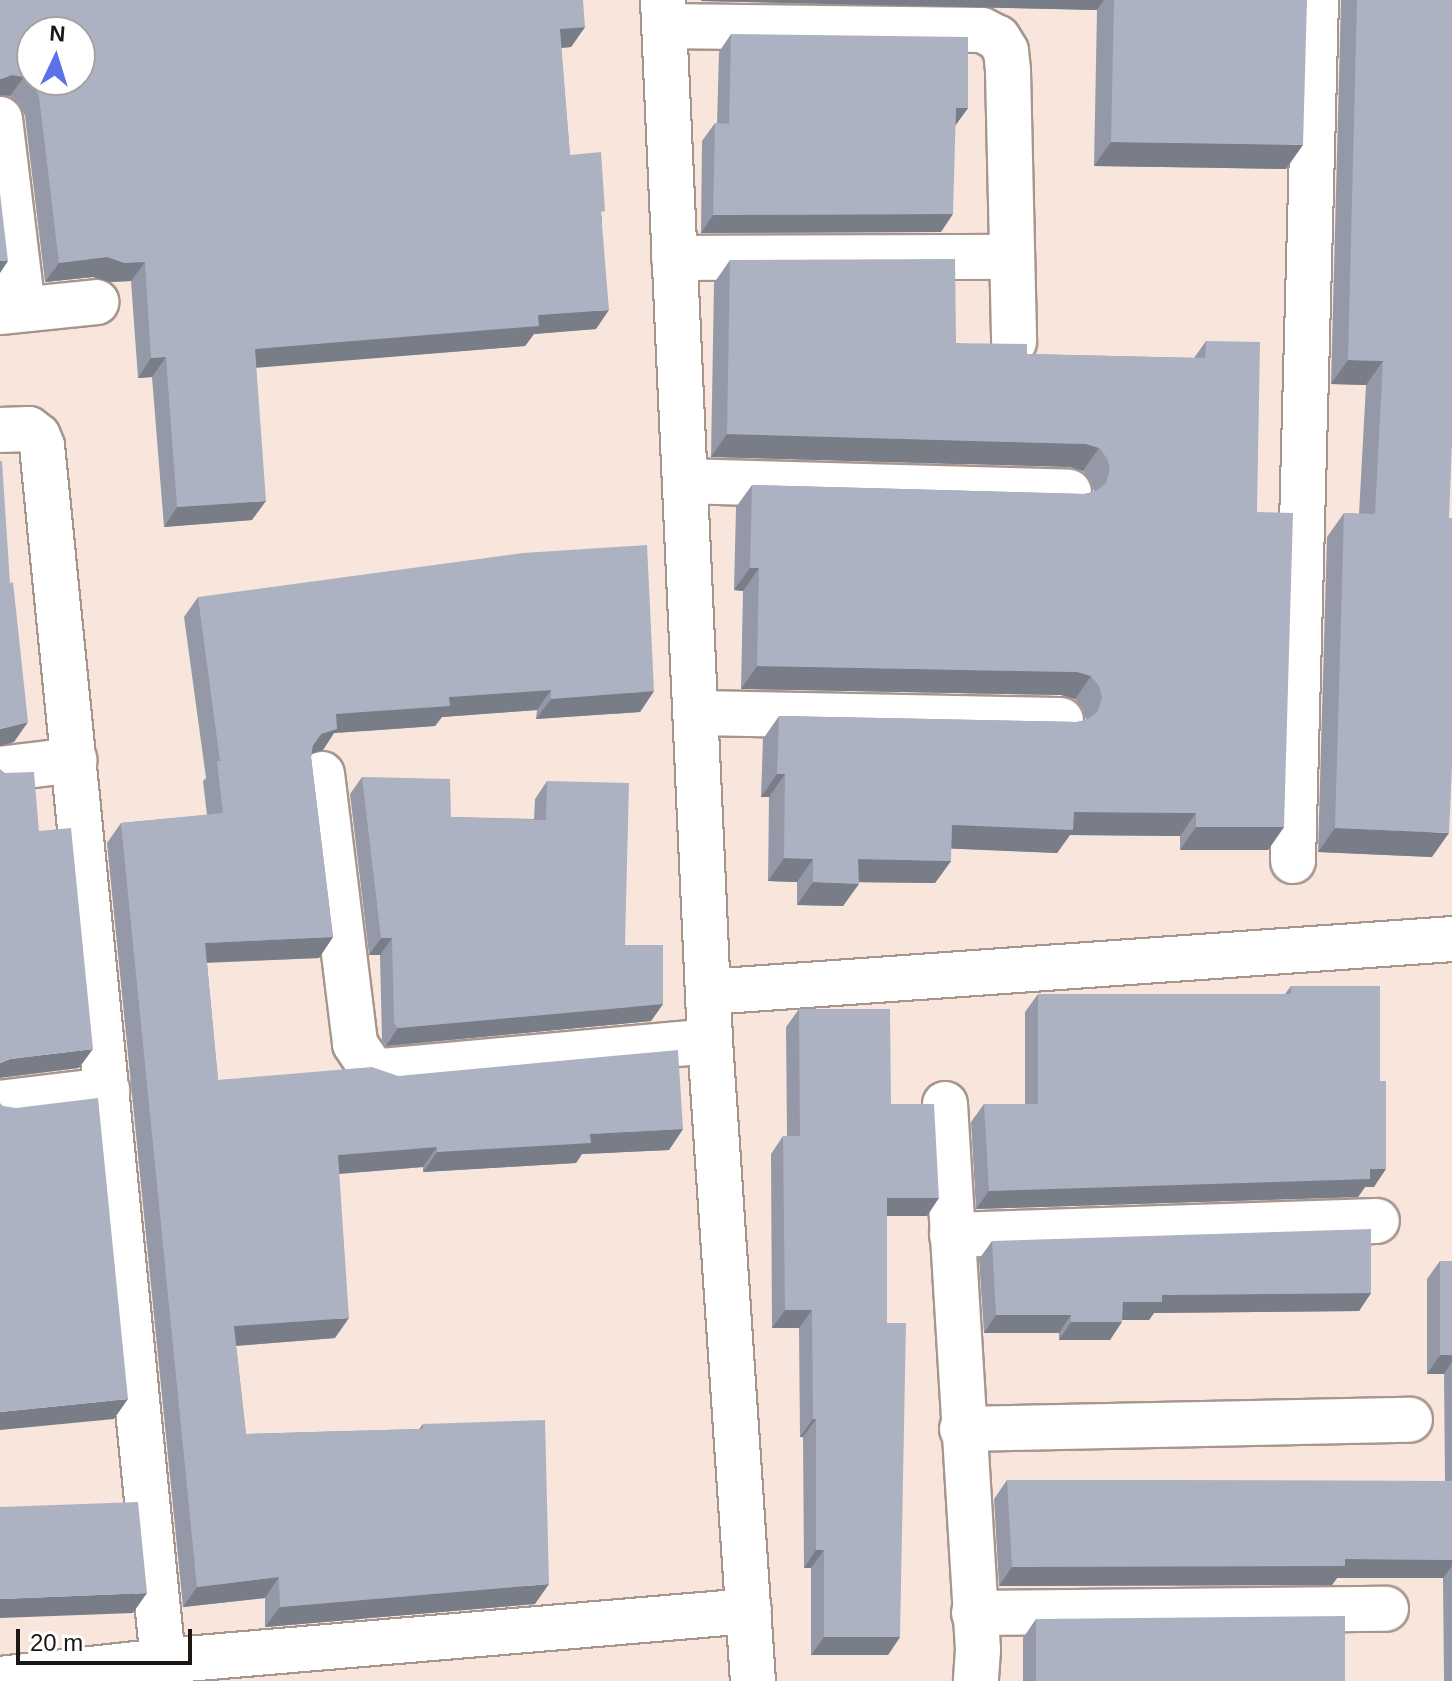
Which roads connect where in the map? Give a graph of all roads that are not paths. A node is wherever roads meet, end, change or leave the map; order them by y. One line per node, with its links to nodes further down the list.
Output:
1 (1316, 0): 17 (street)
2 (664, 13): 4 (street); 5 (street)
3 (0, 119): 7 (street)
4 (1012, 257): 5 (street); 8 (street)
5 (674, 258): 10 (street)
6 (96, 302): 7 (street)
7 (12, 310)
8 (1014, 342)
9 (0, 430): 14 (street)
10 (685, 481): 11 (street); 12 (street)
11 (1069, 492)
12 (695, 713): 13 (street); 19 (street)
13 (1061, 720)
14 (74, 760): 15 (street); 21 (street)
15 (0, 769)
16 (322, 774): 20 (street)
17 (1293, 861)
18 (1452, 939): 19 (street)
19 (708, 992): 20 (street)
20 (710, 1041): 29 (street)
21 (107, 1090): 22 (street); 31 (street)
22 (0, 1103)
23 (945, 1104): 25 (street)
24 (1377, 1221): 25 (street)
25 (952, 1235): 27 (street)
26 (1410, 1420): 27 (street)
27 (962, 1429): 30 (street)
28 (1386, 1609): 30 (street)
29 (749, 1611): 31 (street); 33 (street)
30 (974, 1613): 34 (street)
31 (163, 1661): 32 (street)
32 (0, 1679)
33 (753, 1681)
34 (976, 1681)

